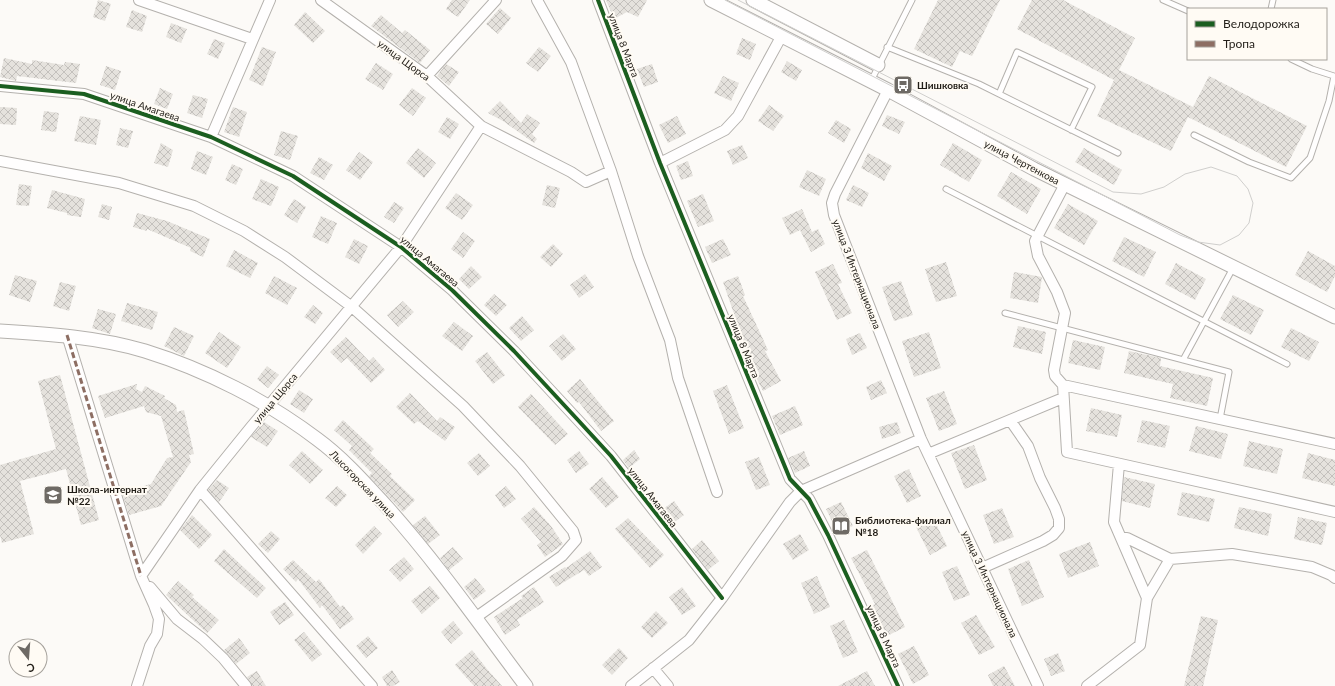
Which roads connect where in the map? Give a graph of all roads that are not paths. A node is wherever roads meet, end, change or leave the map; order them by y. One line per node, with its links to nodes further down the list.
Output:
1 (139, 0): 13 (street)
2 (270, 0): 13 (street)
3 (321, 0): 17 (street, улица Щорса)
4 (496, 0): 17 (street)
5 (537, 0): 29 (street)
6 (598, 0): 28 (street, улица 8 Марта)
7 (711, 0): 12 (street, улица Чертенкова)
8 (753, 0): 16 (street)
9 (912, 0): 14 (lane)
10 (1163, 0): 11 (lane)
11 (1187, 11)
12 (782, 37): 18 (street, улица Чертенкова); 28 (street)
13 (252, 39): 25 (street)
14 (888, 47): 16 (lane); 21 (lane)
15 (1293, 60): 24 (lane)
16 (878, 65): 18 (lane)
17 (428, 76): 22 (street, улица Щорса)
18 (870, 82): 20 (street, улица Чертенкова)
19 (0, 86): 25 (street, улица Амагаева)
20 (888, 90): 30 (street, улица Чертенкова); 49 (street, улица 3 Интернационала)
21 (1000, 94): 23 (lane); 23 (lane)
22 (481, 126): 29 (street, улица Щорса); 33 (street, улица Щорса)
23 (1072, 130): 26 (lane)
24 (1194, 135)
25 (211, 137): 33 (street, улица Амагаева)
26 (1118, 153)
27 (0, 161): 35 (street)
28 (660, 163): 54 (street, улица 8 Марта)
29 (611, 171): 55 (street)
30 (1065, 184): 32 (street); 34 (street, улица Чертенкова)
31 (946, 189): 32 (lane)
32 (1038, 236): 38 (lane); 39 (street)
33 (402, 247): 35 (street, улица Щорса); 62 (street, улица Амагаева)
34 (1233, 267): 37 (street, улица Чертенкова); 38 (lane)
35 (352, 307): 46 (street, улица Щорса); 64 (street)
36 (1005, 313): 39 (lane)
37 (1335, 317)
38 (1204, 321): 42 (lane); 43 (lane)
39 (1063, 328): 42 (lane); 44 (street)
40 (0, 331): 41 (street, Лысогорская улица)
41 (67, 335): 46 (street, Лысогорская улица); 60 (street)
42 (1183, 360): 47 (lane)
43 (1287, 364)
44 (1063, 385): 45 (street); 47 (street)
45 (1063, 398): 48 (street); 52 (street)
46 (268, 406): 53 (street, улица Щорса); 64 (street, Лысогорская улица)
47 (1220, 419): 50 (street)
48 (1010, 420): 51 (street); 59 (street)
49 (921, 439): 51 (street, улица 3 Интернационала); 54 (street)
50 (1335, 444)
51 (928, 454): 59 (street, улица 3 Интернационала)
52 (1119, 464): 56 (street); 57 (street)
53 (200, 490): 60 (street, улица Щорса); 68 (street)
54 (801, 491): 62 (street); 72 (street, улица 8 Марта)
55 (717, 492)
56 (1335, 512)
57 (1121, 538): 58 (street); 63 (street)
58 (1170, 559): 61 (street); 63 (street)
59 (982, 568): 73 (street, улица 3 Интернационала)
60 (141, 576): 66 (street); 67 (street)
61 (1335, 578)
62 (722, 598): 65 (street)
63 (1147, 598): 74 (street)
64 (475, 618): 69 (street, Лысогорская улица)
65 (653, 668): 70 (street); 71 (street)
66 (137, 686)
67 (246, 686)
68 (372, 686)
69 (526, 686)
70 (630, 686)
71 (668, 686)
72 (898, 686)
73 (1038, 686)
74 (1087, 686)

